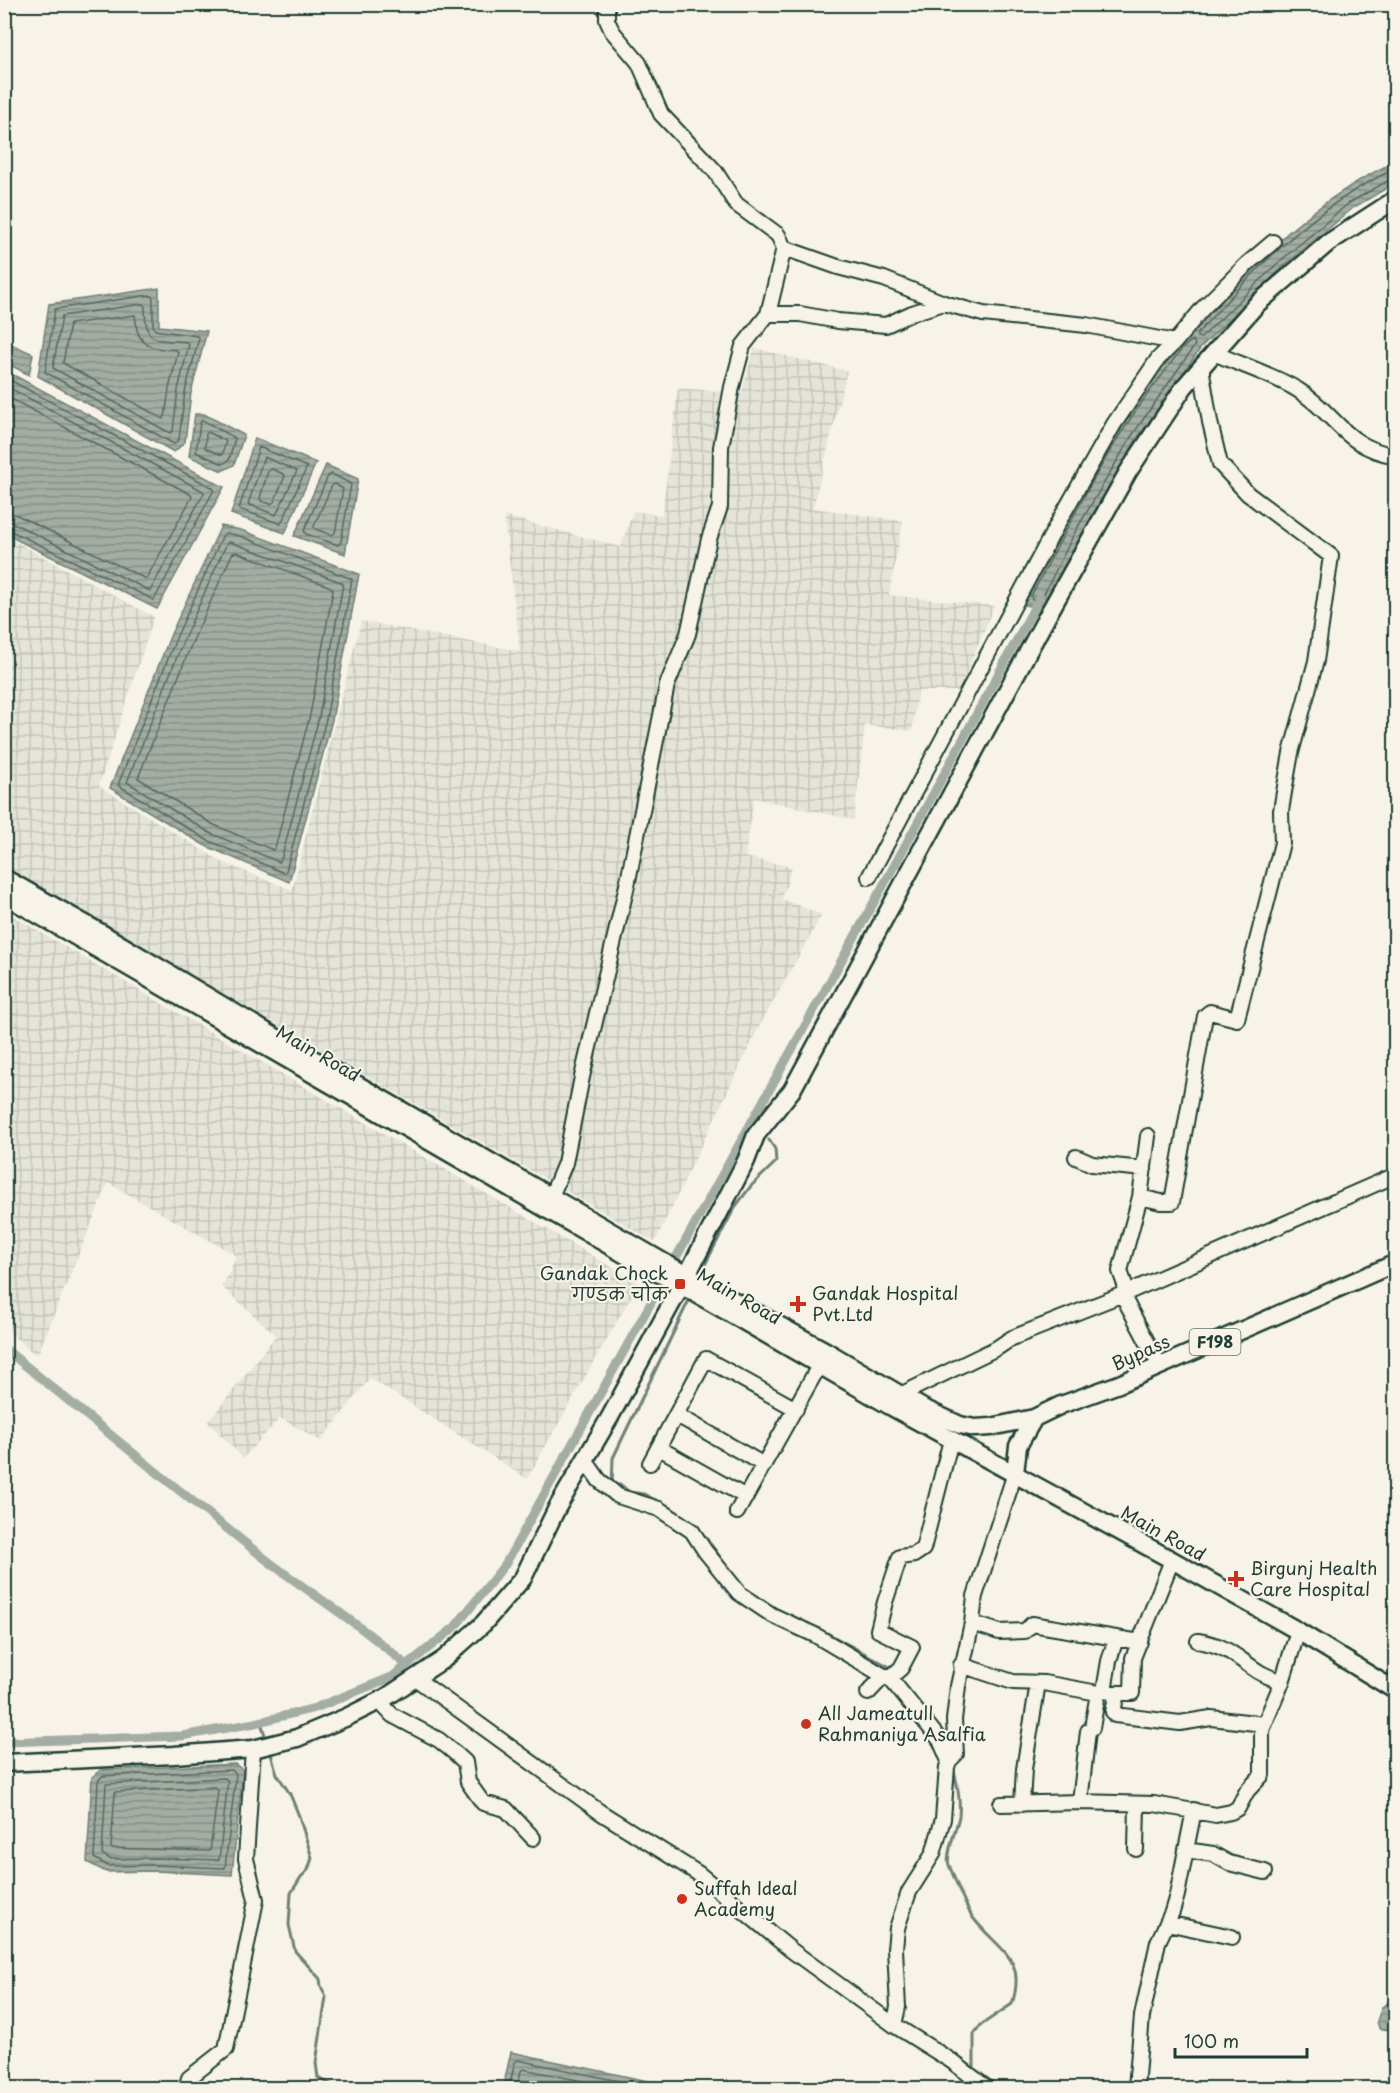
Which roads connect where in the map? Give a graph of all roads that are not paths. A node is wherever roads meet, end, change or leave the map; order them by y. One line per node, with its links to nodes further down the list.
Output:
1 (607, 4): 4 (street)
2 (1395, 199): 8 (main road)
3 (1273, 242): 7 (street)
4 (784, 248): 5 (street); 6 (street)
5 (944, 303): 6 (street); 7 (street)
6 (768, 314): 19 (street)
7 (1175, 342): 12 (street)
8 (1214, 353): 9 (main road); 10 (street)
9 (1201, 367): 20 (street); 23 (main road)
10 (1395, 456)
11 (4, 878): 14 (main road, Main Road)
12 (869, 878)
13 (4, 895): 14 (main road, Main Road)
14 (81, 930): 19 (main road, Main Road); 22 (main road, Main Road)
15 (1148, 1136): 17 (street)
16 (1076, 1156): 17 (street)
17 (1144, 1169): 20 (street)
18 (1395, 1175): 24 (street)
19 (551, 1197): 22 (main road, Main Road)
20 (1140, 1197): 24 (street)
21 (1395, 1263): 26 (main road, Bypass / F198)
22 (661, 1268): 23 (main road, Main Road)
23 (682, 1279): 25 (main road, Main Road); 34 (main road)
24 (1126, 1293): 26 (street); 27 (street)
25 (823, 1358): 27 (main road, Main Road); 29 (street); 32 (main road, Main Road)
26 (1160, 1366): 31 (main road, Bypass / F198)
27 (902, 1394): 28 (main road, Main Road)
28 (923, 1407): 31 (main road, Bypass / F198)
29 (796, 1409): 30 (street); 36 (street)
30 (677, 1415): 33 (street); 36 (street)
31 (1034, 1418): 37 (main road)
32 (951, 1440): 37 (main road, Main Road); 47 (street)
33 (659, 1448): 35 (street); 38 (street)
34 (585, 1460): 47 (street); 48 (main road)
35 (650, 1463)
36 (764, 1464): 38 (street)
37 (1015, 1473): 40 (main road, Main Road); 41 (street)
38 (746, 1497): 39 (street)
39 (737, 1512)
40 (1172, 1560): 42 (main road, Main Road); 45 (street)
41 (972, 1623): 43 (street); 46 (street)
42 (1298, 1631): 49 (street); 51 (main road, Main Road)
43 (1116, 1638): 45 (street); 53 (street)
44 (1198, 1641): 49 (street)
45 (1140, 1642): 53 (street)
46 (961, 1665): 50 (street); 57 (street)
47 (891, 1674): 52 (street); 57 (street)
48 (415, 1678): 54 (main road); 70 (street)
49 (1282, 1682): 55 (street)
50 (1038, 1683): 53 (street); 61 (street)
51 (1395, 1691)
52 (868, 1693)
53 (1106, 1693): 55 (street); 59 (street)
54 (379, 1701): 56 (main road); 64 (street)
55 (1264, 1724): 63 (street)
56 (252, 1749): 58 (main road); 71 (street)
57 (952, 1757): 70 (street)
58 (4, 1763)
59 (1080, 1802): 61 (street); 62 (street)
60 (1001, 1804): 61 (street)
61 (1022, 1804)
62 (1137, 1804): 63 (street); 65 (street)
63 (1194, 1810): 66 (street)
64 (533, 1838)
65 (1136, 1849)
66 (1186, 1850): 67 (street); 68 (street)
67 (1264, 1872)
68 (1167, 1923): 69 (street); 73 (street)
69 (1232, 1937)
70 (894, 2025): 72 (street)
71 (186, 2088)
72 (987, 2088)
73 (1136, 2088)

